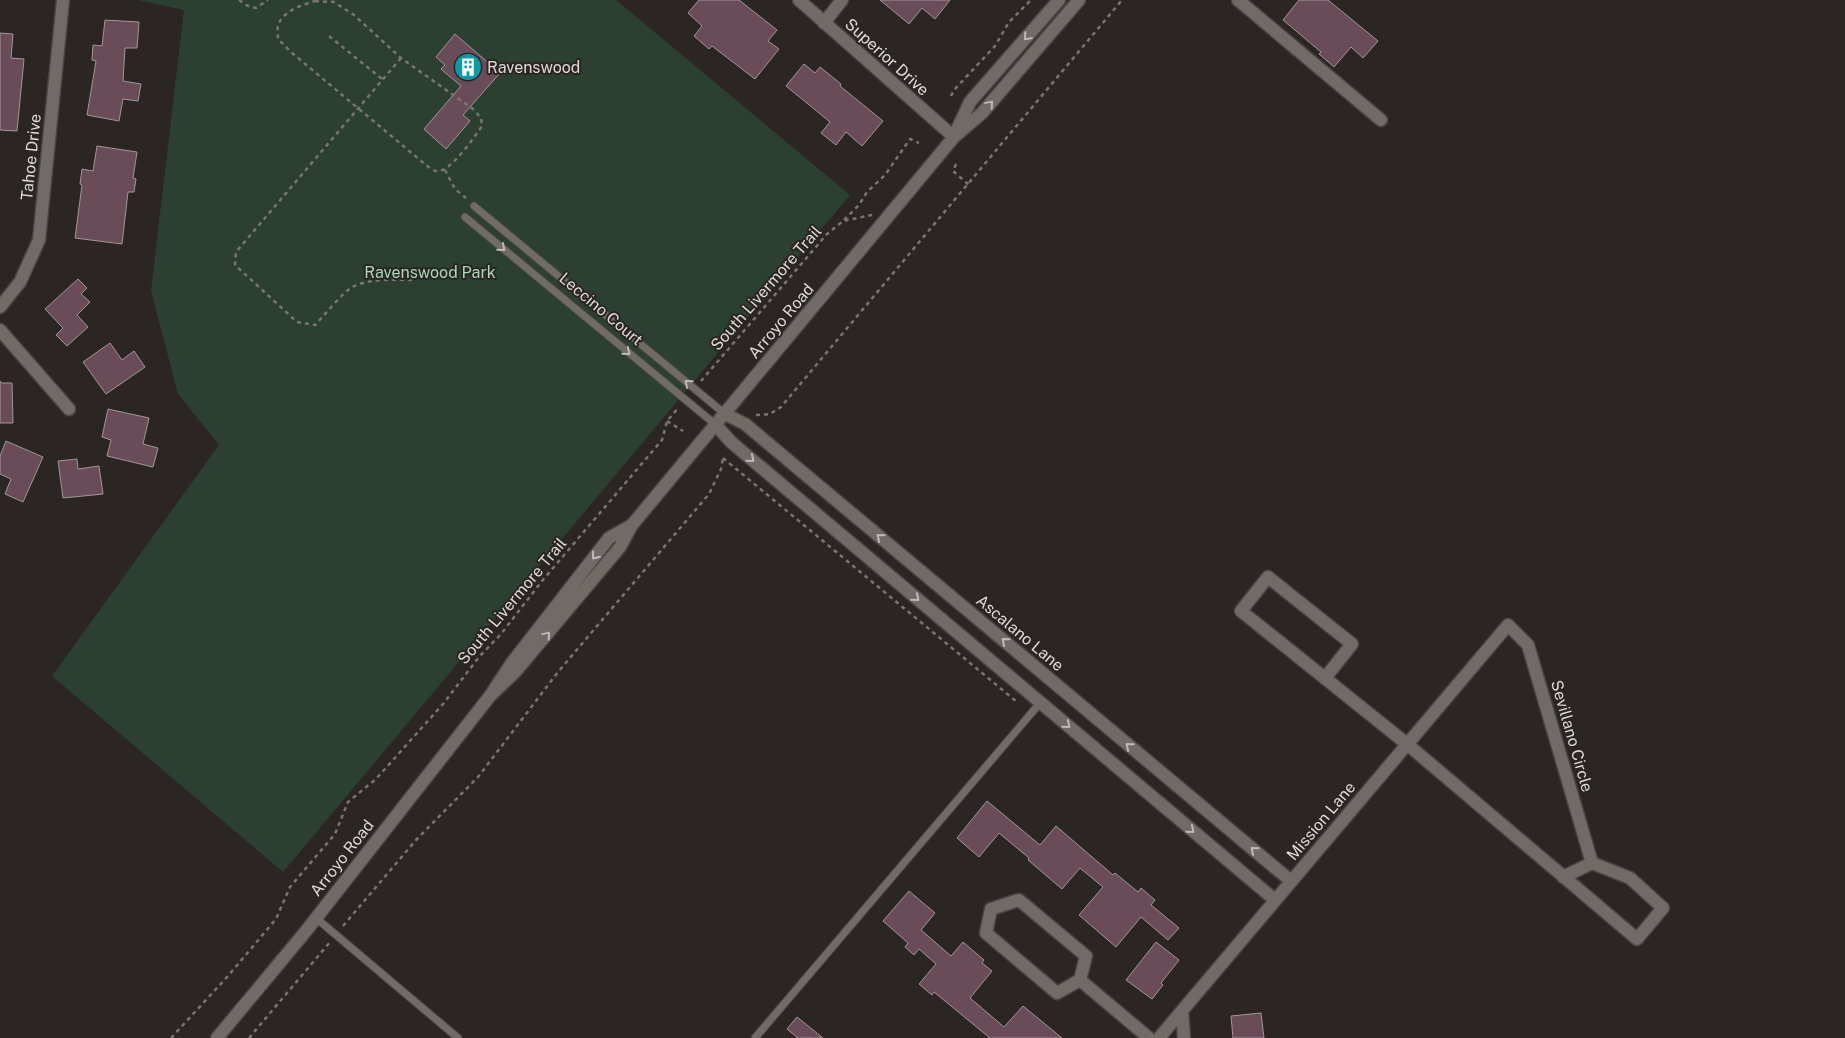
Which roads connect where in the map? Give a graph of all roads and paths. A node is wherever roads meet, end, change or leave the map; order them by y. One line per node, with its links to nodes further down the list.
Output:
1 (63, 0): 29 (street, Tahoe Drive)
2 (239, 0): 3 (path)
3 (268, 0)
4 (799, 0): 12 (street, Superior Drive)
5 (842, 0): 12 (street)
6 (1031, 0): 16 (path)
7 (1059, 0): 19 (street, Arroyo Road, one-way to 19)
8 (1078, 0): 19 (street, Arroyo Road, one-way to 8)
9 (1122, 0): 23 (path)
10 (1238, 0): 18 (street)
11 (335, 1): 14 (path); 17 (path)
12 (824, 22): 19 (street, Superior Drive)
13 (329, 36): 15 (path)
14 (401, 58): 15 (path); 22 (path)
15 (382, 80): 17 (path)
16 (951, 96)
17 (358, 107): 22 (path); 28 (path)
18 (1381, 120)
19 (954, 136): 25 (street, Arroyo Road)
20 (919, 142): 27 (path)
21 (956, 164): 23 (path)
22 (445, 170): 24 (path)
23 (969, 185): 35 (path)
24 (474, 206): 31 (lane, Leccino Court, one-way to 24)
25 (893, 211): 27 (path, South Livermore Trail); 34 (street, Arroyo Road)
26 (465, 217): 32 (lane, Leccino Court, one-way to 32)
27 (843, 221): 31 (path, South Livermore Trail)
28 (414, 280)
29 (0, 307)
30 (0, 330): 33 (street)
31 (695, 388): 34 (lane, Leccino Court)
32 (685, 400): 36 (path, South Livermore Trail); 37 (lane, Leccino Court)
33 (69, 409)
34 (725, 414): 37 (street, Arroyo Road); 46 (street, Ascalano Lane, one-way to 34)
35 (754, 415)
36 (667, 421): 38 (path); 52 (path, South Livermore Trail)
37 (716, 426): 41 (street, one-way to 41); 48 (street, Arroyo Road)
38 (683, 431)
39 (1508, 625): 43 (street, Mission Lane); 44 (street, Sevillano Circle)
40 (1325, 678): 40 (street); 43 (street)
41 (1040, 703): 42 (lane); 47 (street, one-way to 47)
42 (1030, 714): 49 (path); 56 (lane)
43 (1407, 744): 45 (street); 46 (street, Mission Lane)
44 (1592, 863): 45 (street); 45 (street)
45 (1563, 877)
46 (1291, 881): 47 (street, Mission Lane)
47 (1275, 900): 51 (street, Mission Lane)
48 (316, 918): 49 (lane); 53 (street, Arroyo Road)
49 (336, 935): 54 (path); 55 (lane)
50 (1080, 980): 50 (street); 57 (street)
51 (1182, 1011): 58 (street, Mission Lane); 59 (street)
52 (171, 1038)
53 (217, 1038)
54 (249, 1038)
55 (458, 1038)
56 (755, 1038)
57 (1149, 1038)
58 (1159, 1038)
59 (1184, 1038)

